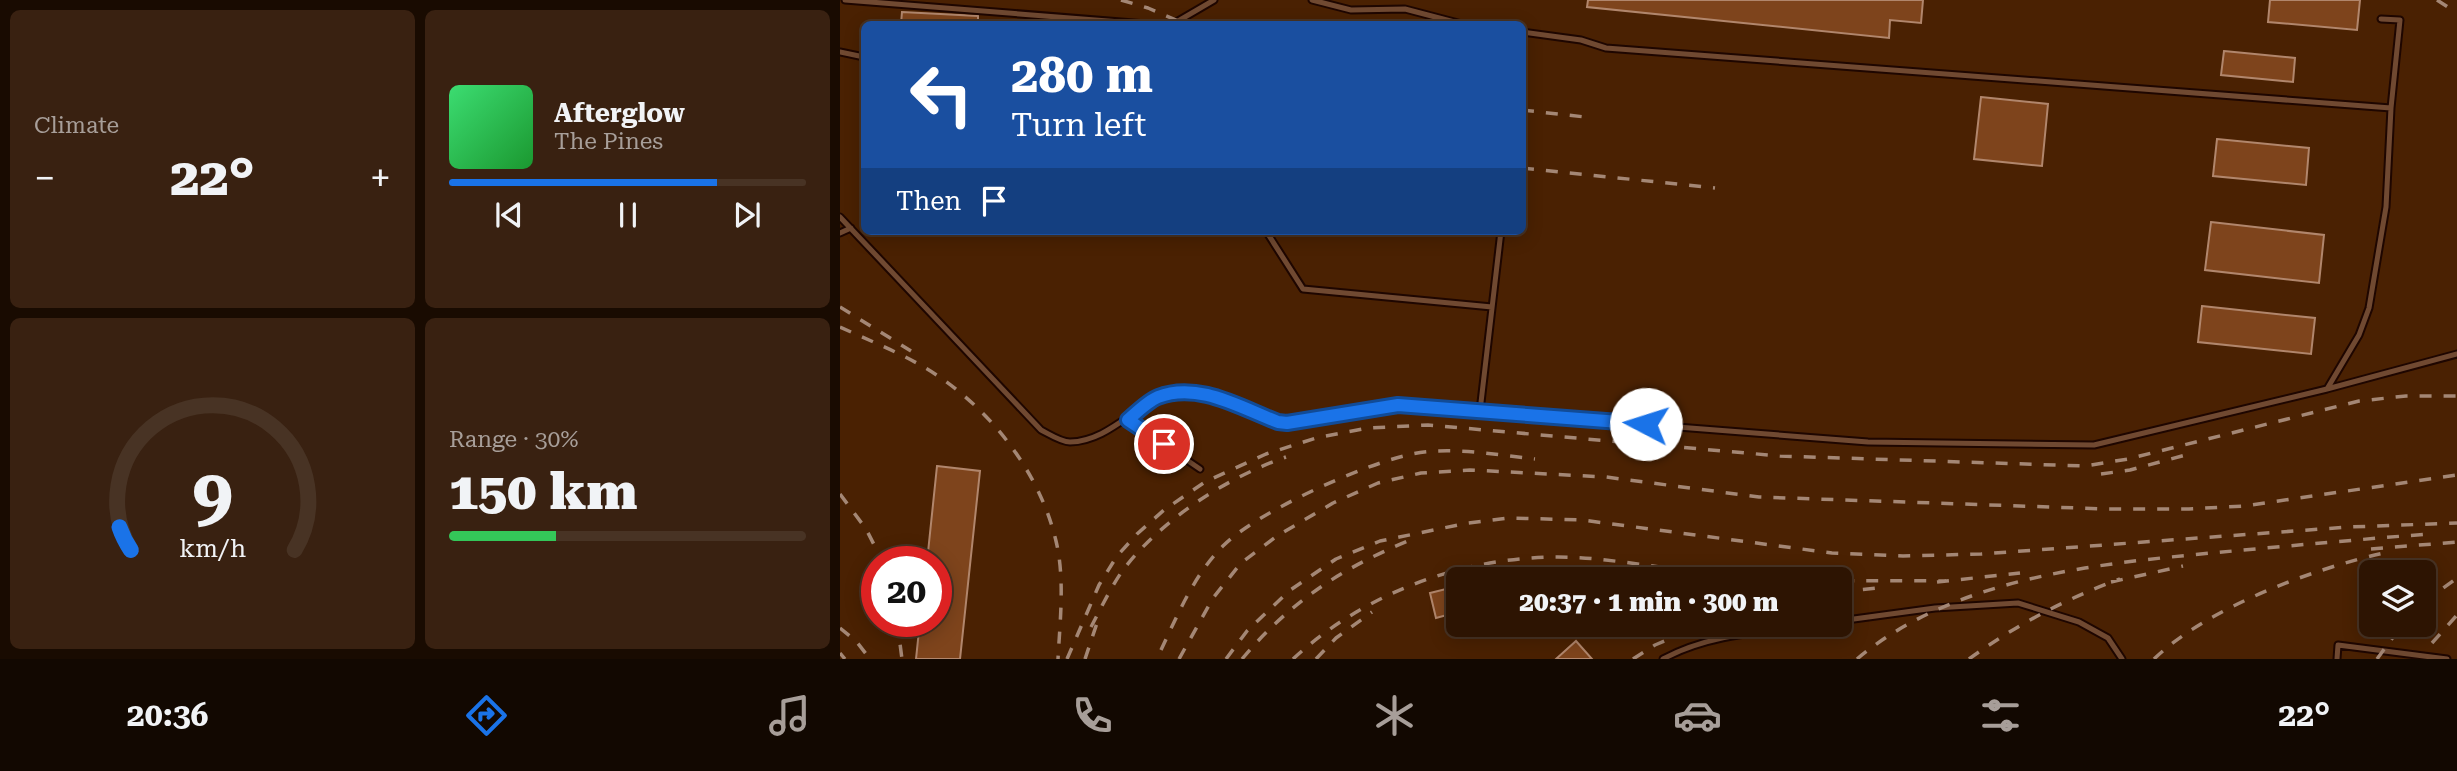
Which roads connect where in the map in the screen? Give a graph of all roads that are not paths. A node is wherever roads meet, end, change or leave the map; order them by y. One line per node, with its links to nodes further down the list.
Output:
1 (845, 0): 5 (lane)
2 (1214, 0): 6 (lane)
3 (1312, 0): 7 (lane)
4 (2381, 19): 11 (lane)
5 (1108, 21)
6 (1177, 21)
7 (1451, 21)
8 (1526, 34): 11 (lane)
9 (840, 52): 10 (lane)
10 (861, 56)
11 (2391, 107): 19 (lane)
12 (840, 217): 13 (lane)
13 (851, 228): 14 (lane); 21 (lane)
14 (840, 233)
15 (1269, 235): 17 (lane)
16 (1501, 235): 17 (lane)
17 (1492, 307): 20 (lane)
18 (2457, 354): 19 (lane)
19 (2327, 389): 20 (lane)
20 (1480, 411): 21 (lane)
21 (1128, 420): 22 (lane)
22 (1200, 469)
23 (1852, 619): 26 (lane)
24 (1727, 637): 25 (lane)
25 (1663, 659)
26 (2122, 659)
27 (2337, 659): 28 (lane)
28 (2447, 659)

